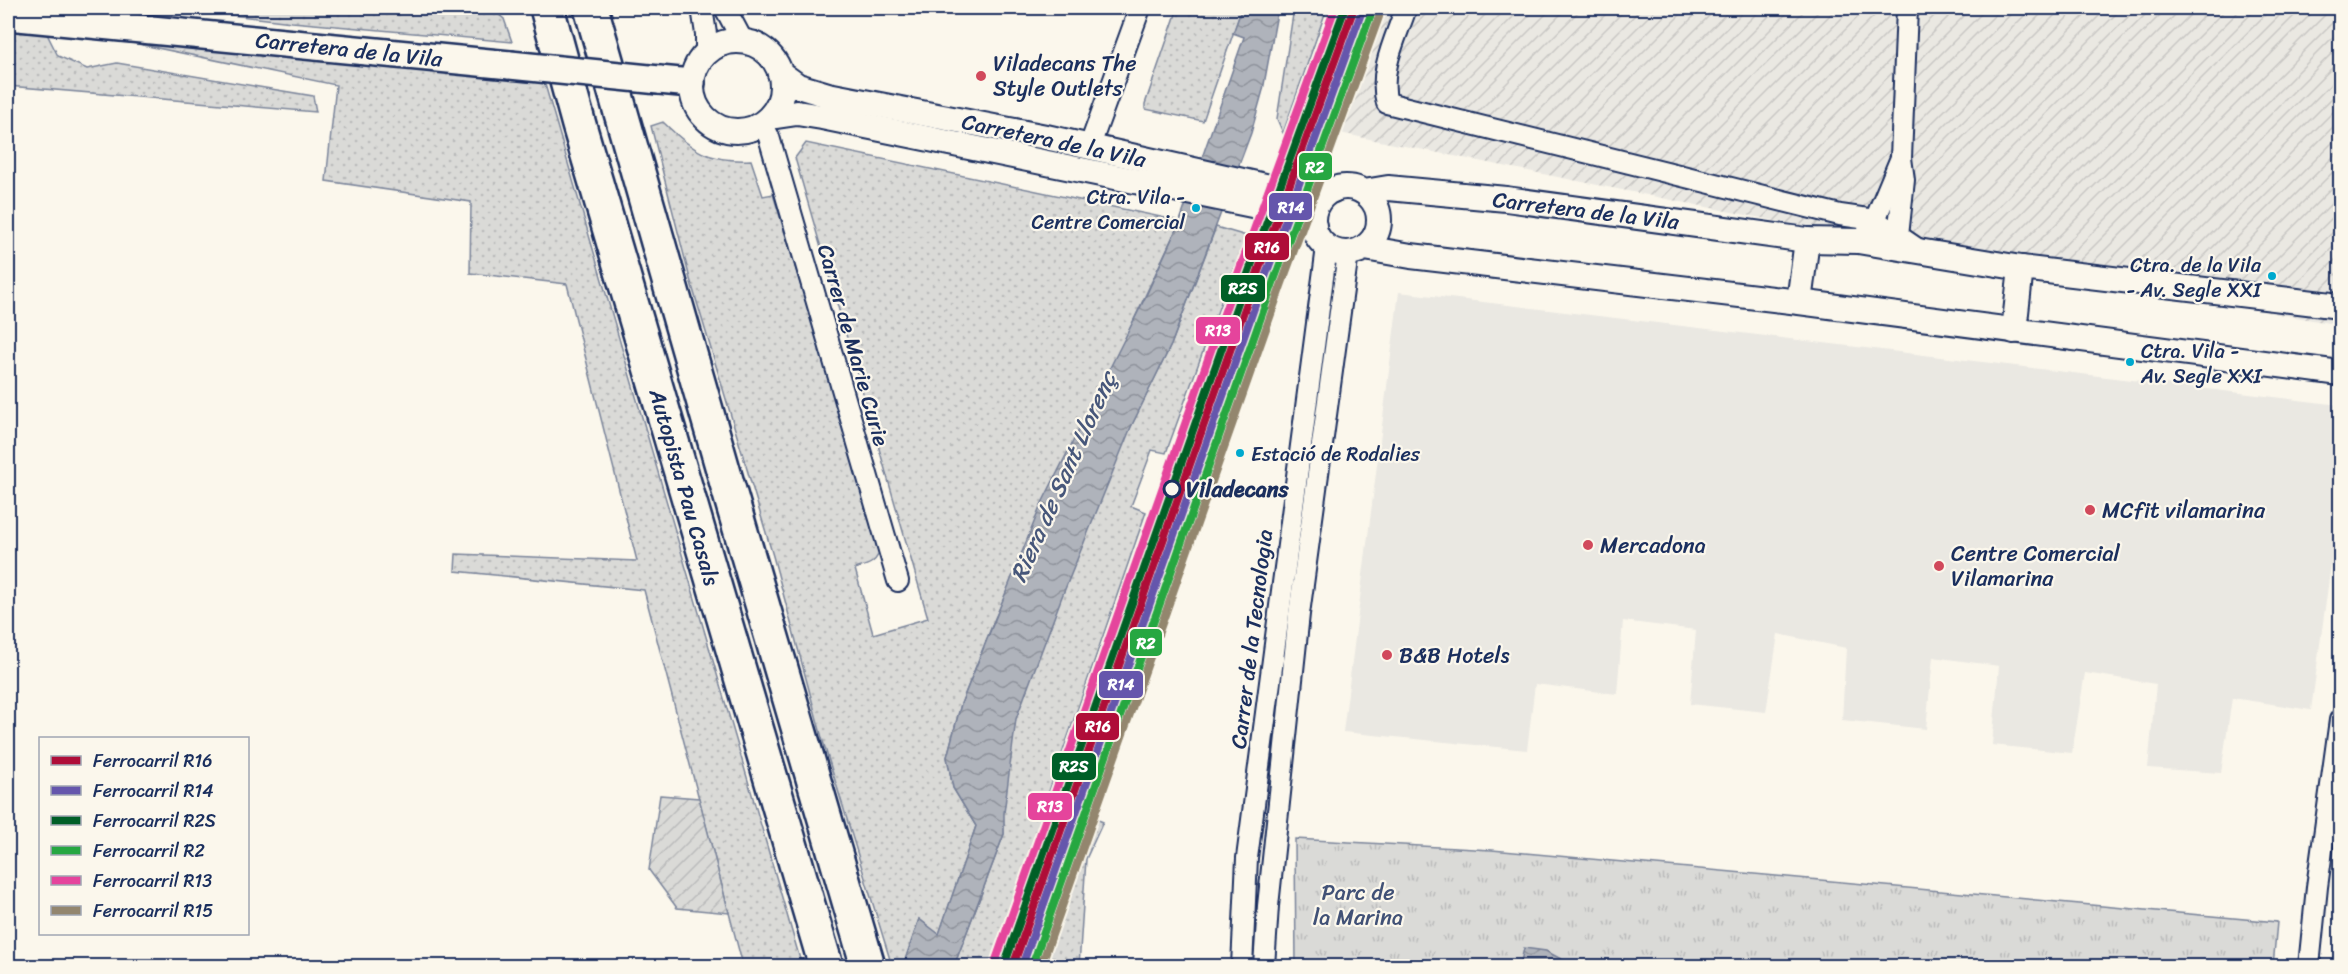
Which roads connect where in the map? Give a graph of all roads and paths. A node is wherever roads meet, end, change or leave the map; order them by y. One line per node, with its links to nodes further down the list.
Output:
1 (546, 8): 33 (highway, Autopista Pau Casals)
2 (591, 8): 34 (highway, Autopista Pau Casals)
3 (702, 8): 10 (street)
4 (724, 8): 9 (street)
5 (1140, 8): 14 (street)
6 (1406, 8): 19 (street)
7 (1907, 8): 15 (street)
8 (8, 16): 12 (main road, Carretera de la Vila, bridge)
9 (742, 40): 10 (street); 11 (street)
10 (706, 52): 12 (street)
11 (780, 73): 13 (street); 14 (street, Carretera de la Vila)
12 (691, 83): 13 (street)
13 (766, 120): 16 (street, Carretera de la Vila); 31 (street, Carrer de Marie Curie)
14 (1089, 148): 16 (street, Carretera de la Vila)
15 (1901, 158): 19 (street); 21 (street)
16 (1164, 176): 17 (street, Carretera de la Vila); 20 (street, Carretera de la Vila)
17 (1332, 190): 18 (street); 20 (street)
18 (1364, 192): 22 (street, Carretera de la Vila); 24 (street)
19 (1875, 220): 21 (street); 23 (street)
20 (1304, 222): 24 (street)
21 (1898, 236): 25 (street)
22 (1807, 240): 23 (street, Carretera de la Vila); 27 (street)
23 (1858, 241): 25 (street, Carretera de la Vila)
24 (1347, 250): 27 (street); 35 (street, Carrer de la Tecnologia); 36 (street, Carrer de la Tecnologia)
25 (1921, 251): 26 (street, Carretera de la Vila)
26 (2021, 268): 28 (street, Carretera de la Vila); 29 (street)
27 (1799, 302): 29 (street)
28 (2340, 306)
29 (2014, 331): 30 (street)
30 (2340, 373)
31 (898, 581)
32 (2340, 720): 37 (street)
33 (826, 966)
34 (868, 966)
35 (1242, 966)
36 (1264, 966)
37 (2309, 966)

